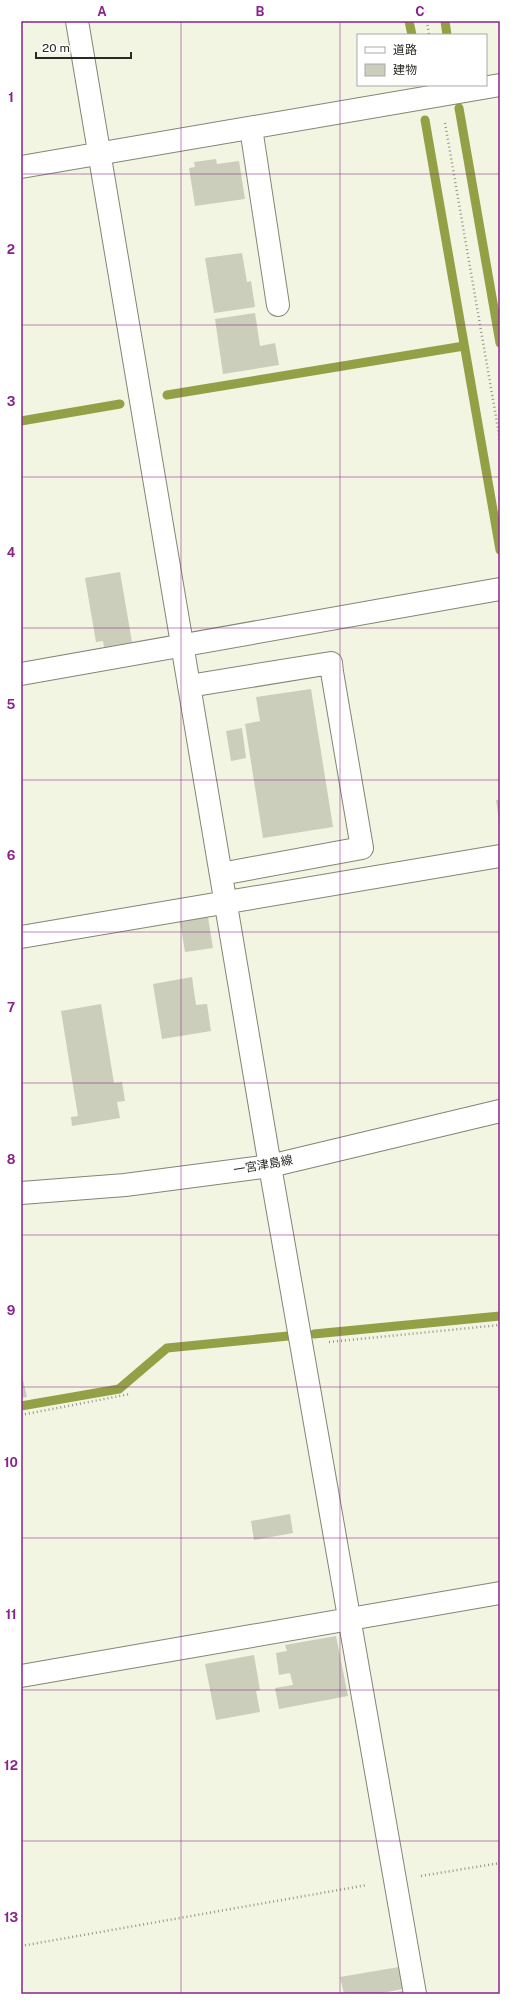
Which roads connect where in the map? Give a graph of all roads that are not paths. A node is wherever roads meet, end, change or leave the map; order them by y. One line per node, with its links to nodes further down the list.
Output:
1 (77, 21): 4 (street)
2 (500, 85): 3 (street)
3 (251, 128): 4 (street); 6 (street)
4 (100, 154): 5 (street); 8 (street)
5 (21, 167)
6 (278, 305)
7 (500, 589): 8 (street)
8 (182, 646): 9 (street); 10 (street)
9 (21, 674)
10 (189, 686): 12 (street); 12 (street)
11 (500, 856): 13 (street)
12 (221, 874): 13 (street)
13 (226, 902): 14 (street); 16 (street)
14 (21, 937)
15 (500, 1111): 16 (street, 一宮津島線)
16 (270, 1166): 17 (street, 一宮津島線); 19 (street)
17 (21, 1193)
18 (500, 1593): 19 (street)
19 (351, 1620): 20 (street); 21 (street)
20 (21, 1676)
21 (415, 1994)

